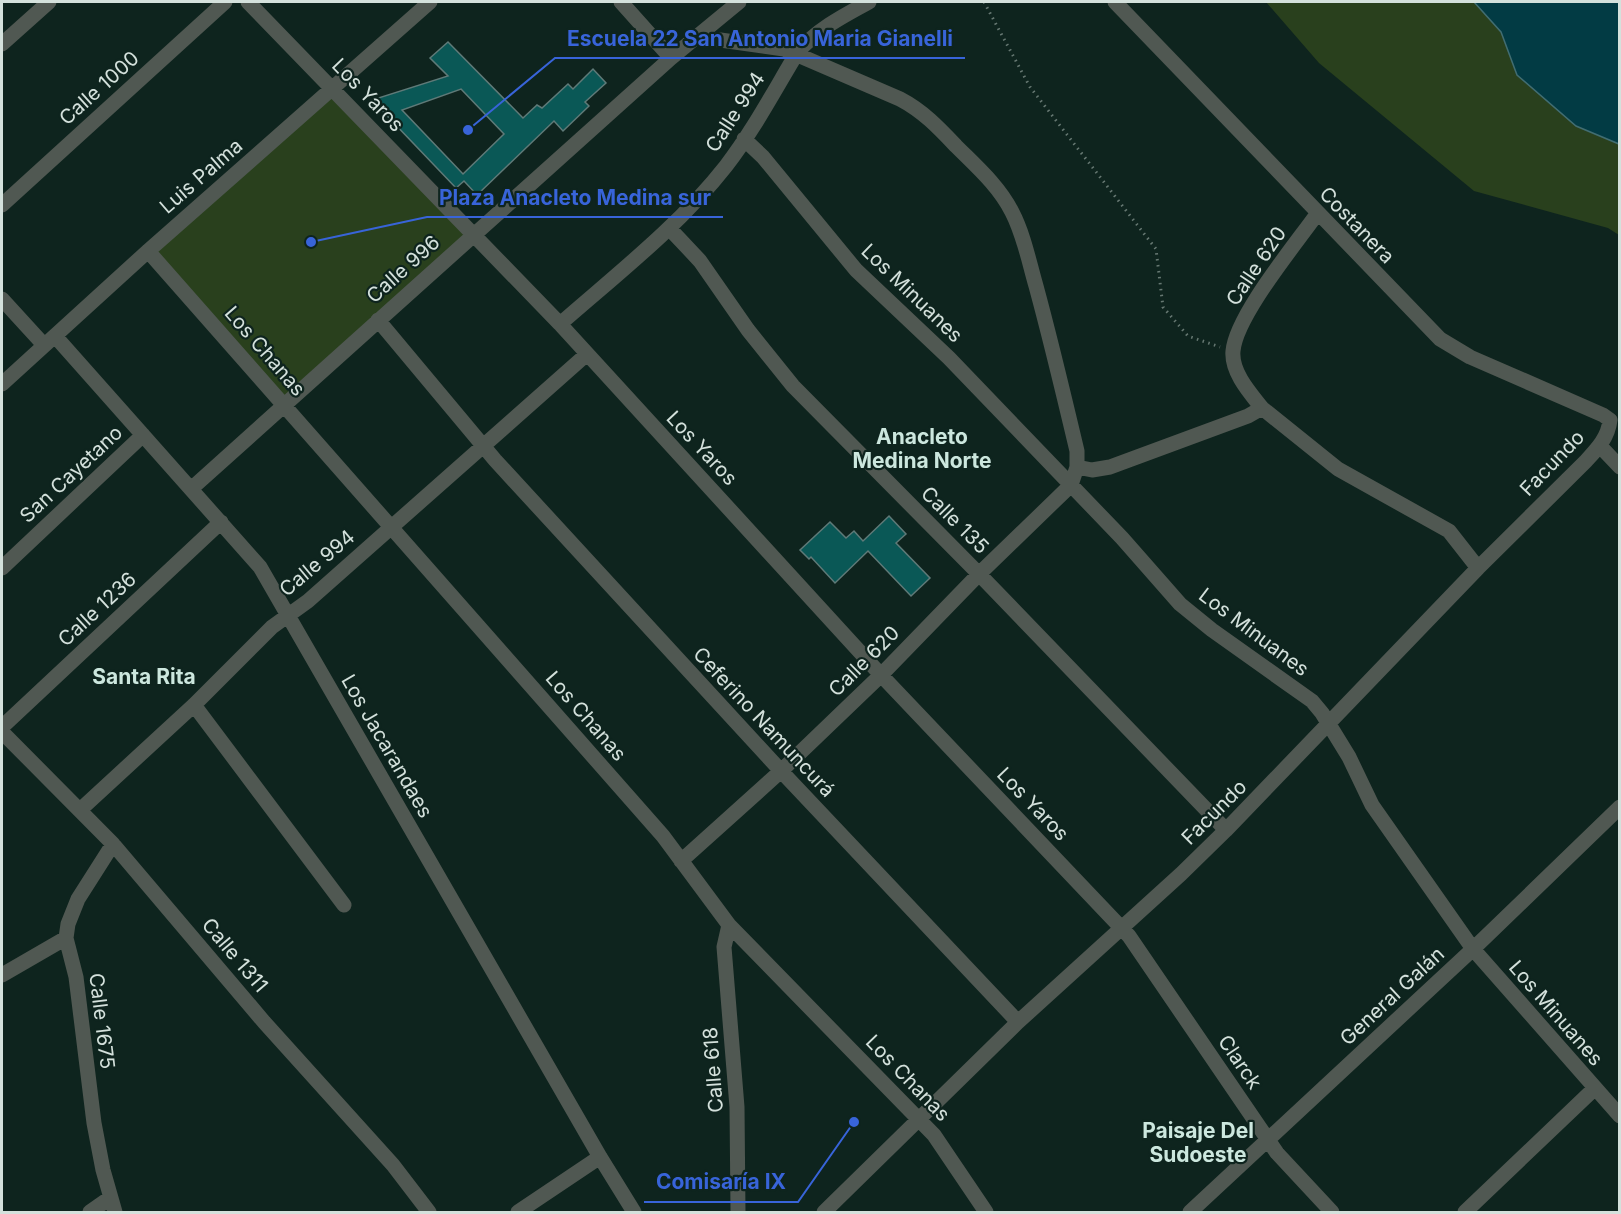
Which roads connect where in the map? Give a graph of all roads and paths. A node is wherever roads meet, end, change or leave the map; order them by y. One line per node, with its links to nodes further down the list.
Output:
1 (49, 2): 11 (street)
2 (225, 2): 16 (street, Calle 1000)
3 (248, 2): 14 (street, Los Yaros)
4 (430, 2): 14 (street, Luis Palma)
5 (621, 2): 13 (street)
6 (740, 2): 10 (street, Calle 996)
7 (869, 2): 12 (street, Calle 994)
8 (984, 2): 25 (path)
9 (1115, 2): 17 (street, Costanera)
10 (699, 37): 12 (street); 13 (street, Calle 996)
11 (2, 44)
12 (797, 53): 15 (street, Calle 994); 34 (street)
13 (671, 58): 19 (street, Calle 996)
14 (333, 89): 19 (street, Los Yaros); 20 (street, Luis Palma)
15 (744, 140): 18 (street, Calle 994); 36 (street, Los Minuanes)
16 (2, 205)
17 (1317, 214): 25 (street, Calle 620); 30 (street, Costanera)
18 (669, 228): 23 (street, Calle 994); 42 (street, Calle 135)
19 (474, 234): 22 (street, Calle 996); 23 (street, Los Yaros)
20 (148, 251): 24 (street, Luis Palma); 28 (street, Los Chanas)
21 (2, 299): 24 (street, Los Jacarandaes)
22 (378, 320): 28 (street, Calle 996); 33 (street, Ceferino Namuncurá)
23 (560, 324): 26 (street, Los Yaros)
24 (49, 341): 27 (street, Luis Palma); 31 (street, Los Jacarandaes)
25 (1233, 352): 29 (street)
26 (587, 354): 33 (street, Calle 994); 44 (street, Los Yaros)
27 (2, 384)
28 (284, 404): 37 (street, Calle 996); 39 (street, Los Chanas)
29 (1262, 408): 34 (street); 41 (street)
30 (1610, 420): 32 (street, Facundo)
31 (143, 435): 37 (street, Los Jacarandaes); 40 (street, San Cayetano)
32 (1600, 446): 35 (street); 41 (street, Facundo)
33 (483, 447): 39 (street, Calle 994); 49 (street, Ceferino Namuncurá)
34 (1077, 467): 36 (street)
35 (1620, 467)
36 (1071, 485): 42 (street, Calle 620); 46 (street, Los Minuanes)
37 (191, 489): 38 (street, Los Jacarandaes)
38 (220, 522): 43 (street, Los Jacarandaes); 47 (street, Calle 1236)
39 (392, 527): 43 (street, Calle 994); 54 (street, Los Chanas)
40 (2, 568)
41 (1478, 568): 46 (street, Facundo)
42 (979, 574): 44 (street, Calle 620); 52 (street, Calle 135)
43 (287, 615): 45 (street, Calle 994); 66 (street, Los Jacarandaes)
44 (881, 675): 49 (street, Calle 620); 57 (street, Los Yaros)
45 (194, 705): 51 (street, Calle 994); 55 (street)
46 (1329, 725): 52 (street, Facundo); 59 (street, Los Minuanes)
47 (2, 727)
48 (2, 732): 51 (street, Calle 1311)
49 (781, 771): 54 (street, Calle 620); 61 (street, Ceferino Namuncurá)
50 (1620, 807): 59 (street, General Galán)
51 (80, 810): 53 (street, Calle 1311)
52 (1226, 830): 57 (street, Facundo)
53 (113, 844): 58 (street, Calle 1675); 69 (street, Calle 1311)
54 (681, 861): 56 (street, Los Chanas)
55 (344, 905)
56 (729, 925): 64 (street, Los Chanas); 72 (street, Calle 618)
57 (1121, 927): 61 (street, Facundo); 65 (street, Clarck)
58 (66, 938): 60 (street); 67 (street, Calle 1675)
59 (1473, 949): 62 (street, Los Minuanes); 65 (street, General Galán)
60 (2, 975)
61 (1018, 1022): 64 (street, Facundo)
62 (1594, 1089): 63 (street, Los Minuanes); 77 (street)
63 (1620, 1116)
64 (920, 1120): 73 (street, Facundo); 74 (street, Los Chanas)
65 (1267, 1139): 75 (street, General Galán); 76 (street, Clarck)
66 (600, 1157): 70 (street); 71 (street, Los Jacarandaes)
67 (112, 1205): 68 (street)
68 (90, 1212)
69 (429, 1212)
70 (518, 1212)
71 (634, 1212)
72 (738, 1212)
73 (824, 1212)
74 (986, 1212)
75 (1190, 1212)
76 (1332, 1212)
77 (1464, 1212)

